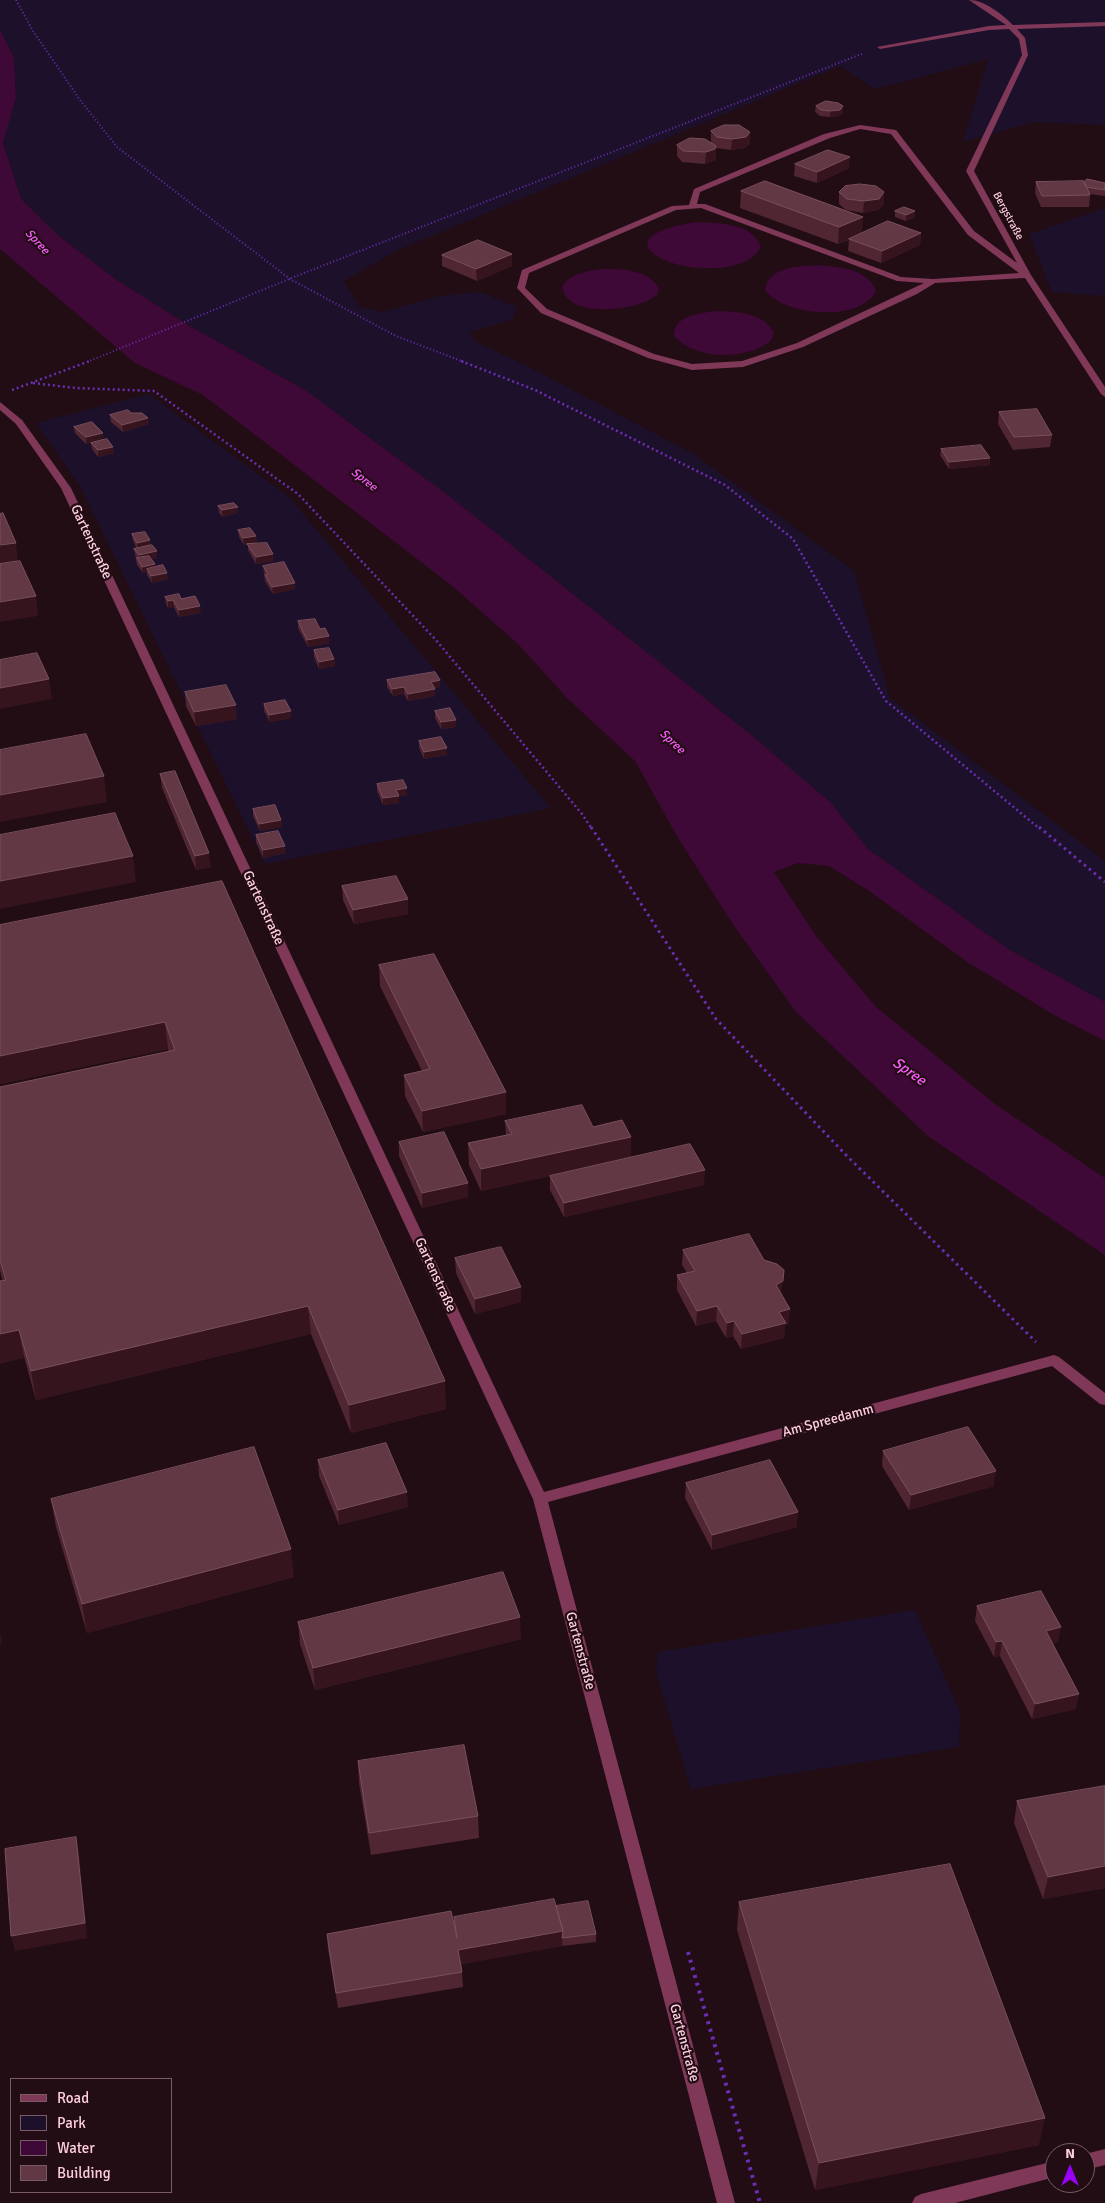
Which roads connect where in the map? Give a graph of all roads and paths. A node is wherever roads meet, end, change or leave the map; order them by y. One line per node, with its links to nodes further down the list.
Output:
1 (16, 0): 8 (path)
2 (972, 0): 4 (street)
3 (1105, 24): 4 (street)
4 (1011, 26): 5 (street); 7 (street, Bergstraße)
5 (880, 47): 8 (path)
6 (692, 207): 7 (street); 9 (street); 9 (street)
7 (1027, 275): 9 (street); 12 (street, Bergstraße)
8 (290, 279): 10 (path); 14 (path)
9 (933, 281)
10 (33, 383): 11 (path); 15 (path)
11 (8, 392)
12 (1105, 394)
13 (0, 405): 17 (street, Gartenstraße)
14 (1105, 882)
15 (1054, 1360): 16 (street); 17 (street, Am Spreedamm)
16 (1105, 1400)
17 (540, 1499): 19 (street, Gartenstraße)
18 (1045, 2172): 20 (street)
19 (726, 2203)
20 (921, 2203)

